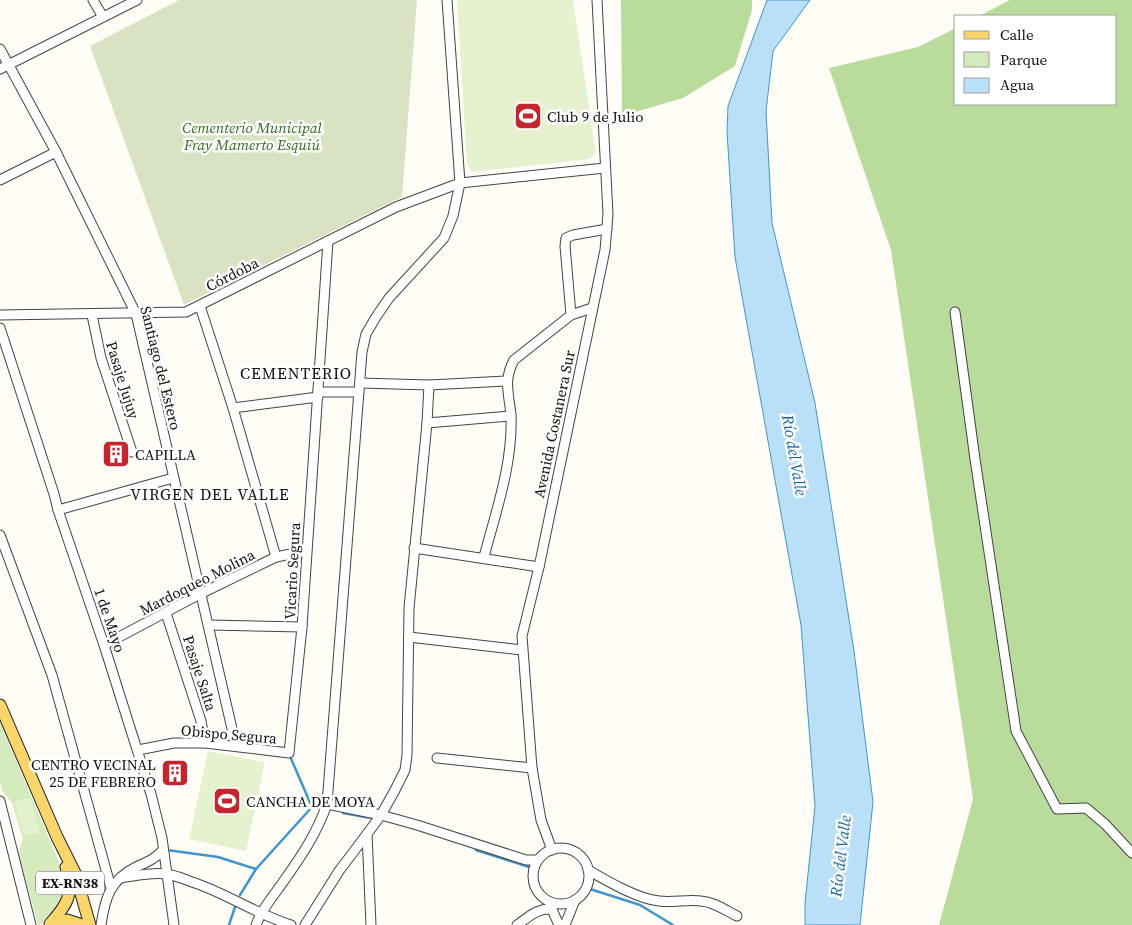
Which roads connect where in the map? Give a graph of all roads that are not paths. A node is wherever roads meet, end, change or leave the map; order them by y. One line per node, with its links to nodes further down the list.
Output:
1 (93, 0): 5 (street)
2 (137, 0): 5 (street)
3 (447, 0): 11 (street)
4 (596, 0): 9 (street, Avenida Costanera Sur)
5 (102, 17): 7 (street)
6 (0, 49): 7 (street, Santiago del Estero)
7 (4, 67): 8 (street, Santiago del Estero)
8 (56, 152): 10 (street); 17 (street, Santiago del Estero)
9 (606, 168): 11 (street, Córdoba); 12 (street, Avenida Costanera Sur)
10 (0, 180)
11 (460, 183): 13 (street, Córdoba); 25 (street)
12 (607, 229): 15 (street, Avenida Costanera Sur); 20 (street)
13 (328, 241): 14 (street, Córdoba); 26 (street, Vicario Segura)
14 (200, 306): 17 (street, Córdoba); 27 (street)
15 (592, 308): 20 (street); 38 (street, Avenida Costanera Sur)
16 (955, 312): 60 (street)
17 (136, 314): 19 (street, Córdoba); 31 (street, Santiago del Estero)
18 (0, 315): 19 (street, Córdoba)
19 (92, 315): 30 (street, Pasaje Jujuy)
20 (571, 315): 23 (street)
21 (0, 328): 22 (street, 1 de Mayo)
22 (3, 346): 32 (street, 1 de Mayo)
23 (506, 381): 24 (street); 28 (street)
24 (429, 385): 25 (street); 29 (street)
25 (360, 387): 26 (street); 54 (street)
26 (318, 394): 27 (street); 35 (street, Vicario Segura)
27 (233, 408): 36 (street)
28 (511, 416): 29 (street); 37 (street)
29 (427, 423): 34 (street)
30 (132, 452)
31 (173, 478): 32 (street); 39 (street, Santiago del Estero)
32 (58, 510): 44 (street, 1 de Mayo)
33 (0, 538): 65 (street)
34 (414, 548): 37 (street); 43 (street)
35 (306, 551): 36 (street, Mardoqueo Molina); 42 (street, Vicario Segura)
36 (276, 557): 39 (street, Mardoqueo Molina)
37 (484, 558): 38 (street)
38 (539, 567): 45 (street, Avenida Costanera Sur)
39 (200, 594): 40 (street, Mardoqueo Molina); 41 (street, Santiago del Estero)
40 (166, 613): 44 (street, Mardoqueo Molina); 47 (street, Pasaje Salta)
41 (209, 626): 42 (street); 48 (street, Santiago del Estero)
42 (302, 627): 50 (street, Vicario Segura)
43 (409, 637): 45 (street); 55 (street)
44 (104, 645): 49 (street, 1 de Mayo)
45 (522, 650): 52 (street, Avenida Costanera Sur)
46 (1, 710): 57 (main road, EX-RN38)
47 (205, 743): 48 (street, Obispo Segura); 49 (street, Obispo Segura)
48 (236, 746): 50 (street, Obispo Segura)
49 (138, 750): 58 (street, 1 de Mayo)
50 (289, 753)
51 (437, 758): 52 (street)
52 (532, 768): 59 (street, Avenida Costanera Sur)
53 (0, 801): 70 (street)
54 (327, 804): 55 (street); 68 (street)
55 (381, 815): 56 (street); 61 (street)
56 (367, 834): 78 (street); 79 (street)
57 (57, 837): 71 (main road, EX-RN38); 73 (main road, EX-RN38)
58 (163, 850): 63 (street, 1 de Mayo); 64 (street)
59 (552, 850): 61 (street); 62 (street)
60 (1132, 853)
61 (538, 860): 67 (street)
62 (588, 870): 66 (street); 69 (street)
63 (166, 874): 64 (street); 68 (street); 75 (street, 1 de Mayo)
64 (120, 878): 65 (street)
65 (111, 888): 74 (street)
66 (575, 900): 67 (street); 82 (street)
67 (550, 905): 80 (street); 81 (street)
68 (260, 913): 76 (street); 77 (street)
69 (736, 916)
70 (29, 924)
71 (50, 924): 72 (main road, EX-RN38)
72 (82, 925)
73 (90, 925)
74 (101, 925)
75 (174, 925)
76 (256, 925)
77 (291, 925)
78 (305, 925)
79 (371, 925)
80 (517, 925)
81 (559, 925)
82 (565, 925)

